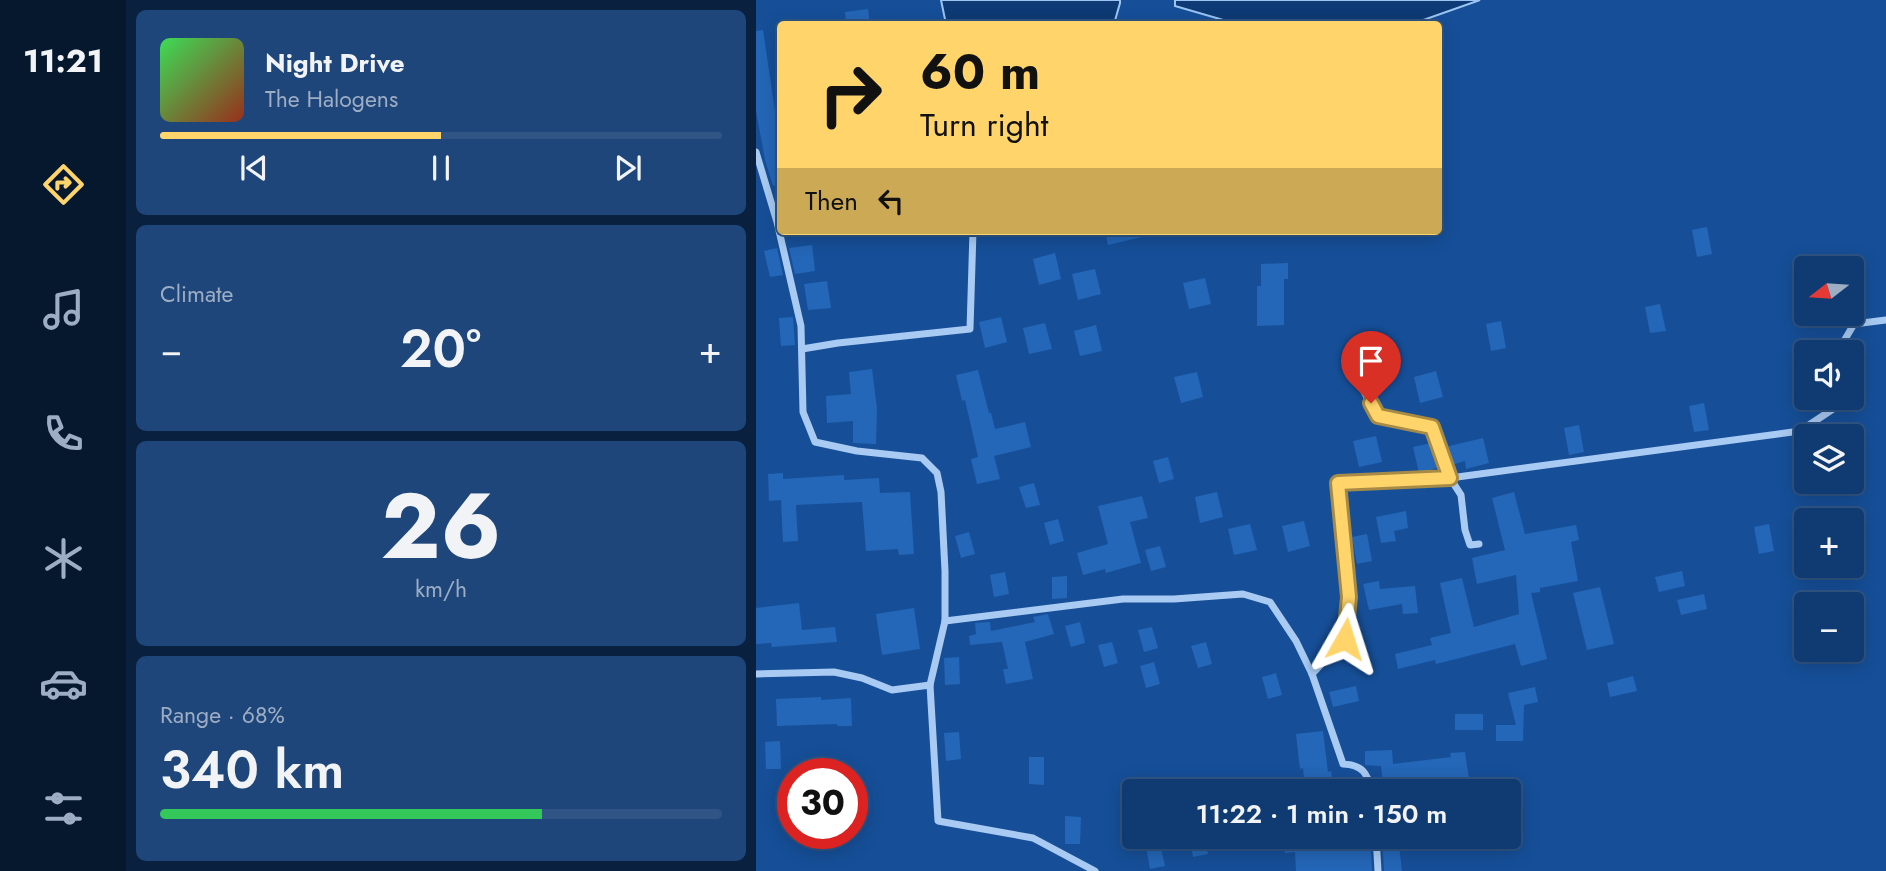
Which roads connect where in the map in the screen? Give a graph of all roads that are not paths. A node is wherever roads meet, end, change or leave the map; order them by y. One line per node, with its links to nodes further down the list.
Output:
1 (756, 152): 2 (street)
2 (777, 222)
3 (780, 235): 7 (street)
4 (973, 235): 7 (street)
5 (1886, 320): 6 (street)
6 (1845, 340)
7 (802, 349): 12 (street)
8 (1363, 390): 10 (street)
9 (1832, 410): 10 (street)
10 (1450, 478): 11 (street); 14 (street)
11 (1479, 544)
12 (945, 621): 14 (street); 15 (street)
13 (756, 674): 15 (street)
14 (1312, 674): 16 (street)
15 (930, 685): 18 (street)
16 (1369, 779)
17 (1377, 849): 19 (street)
18 (1095, 871)
19 (1378, 871)

